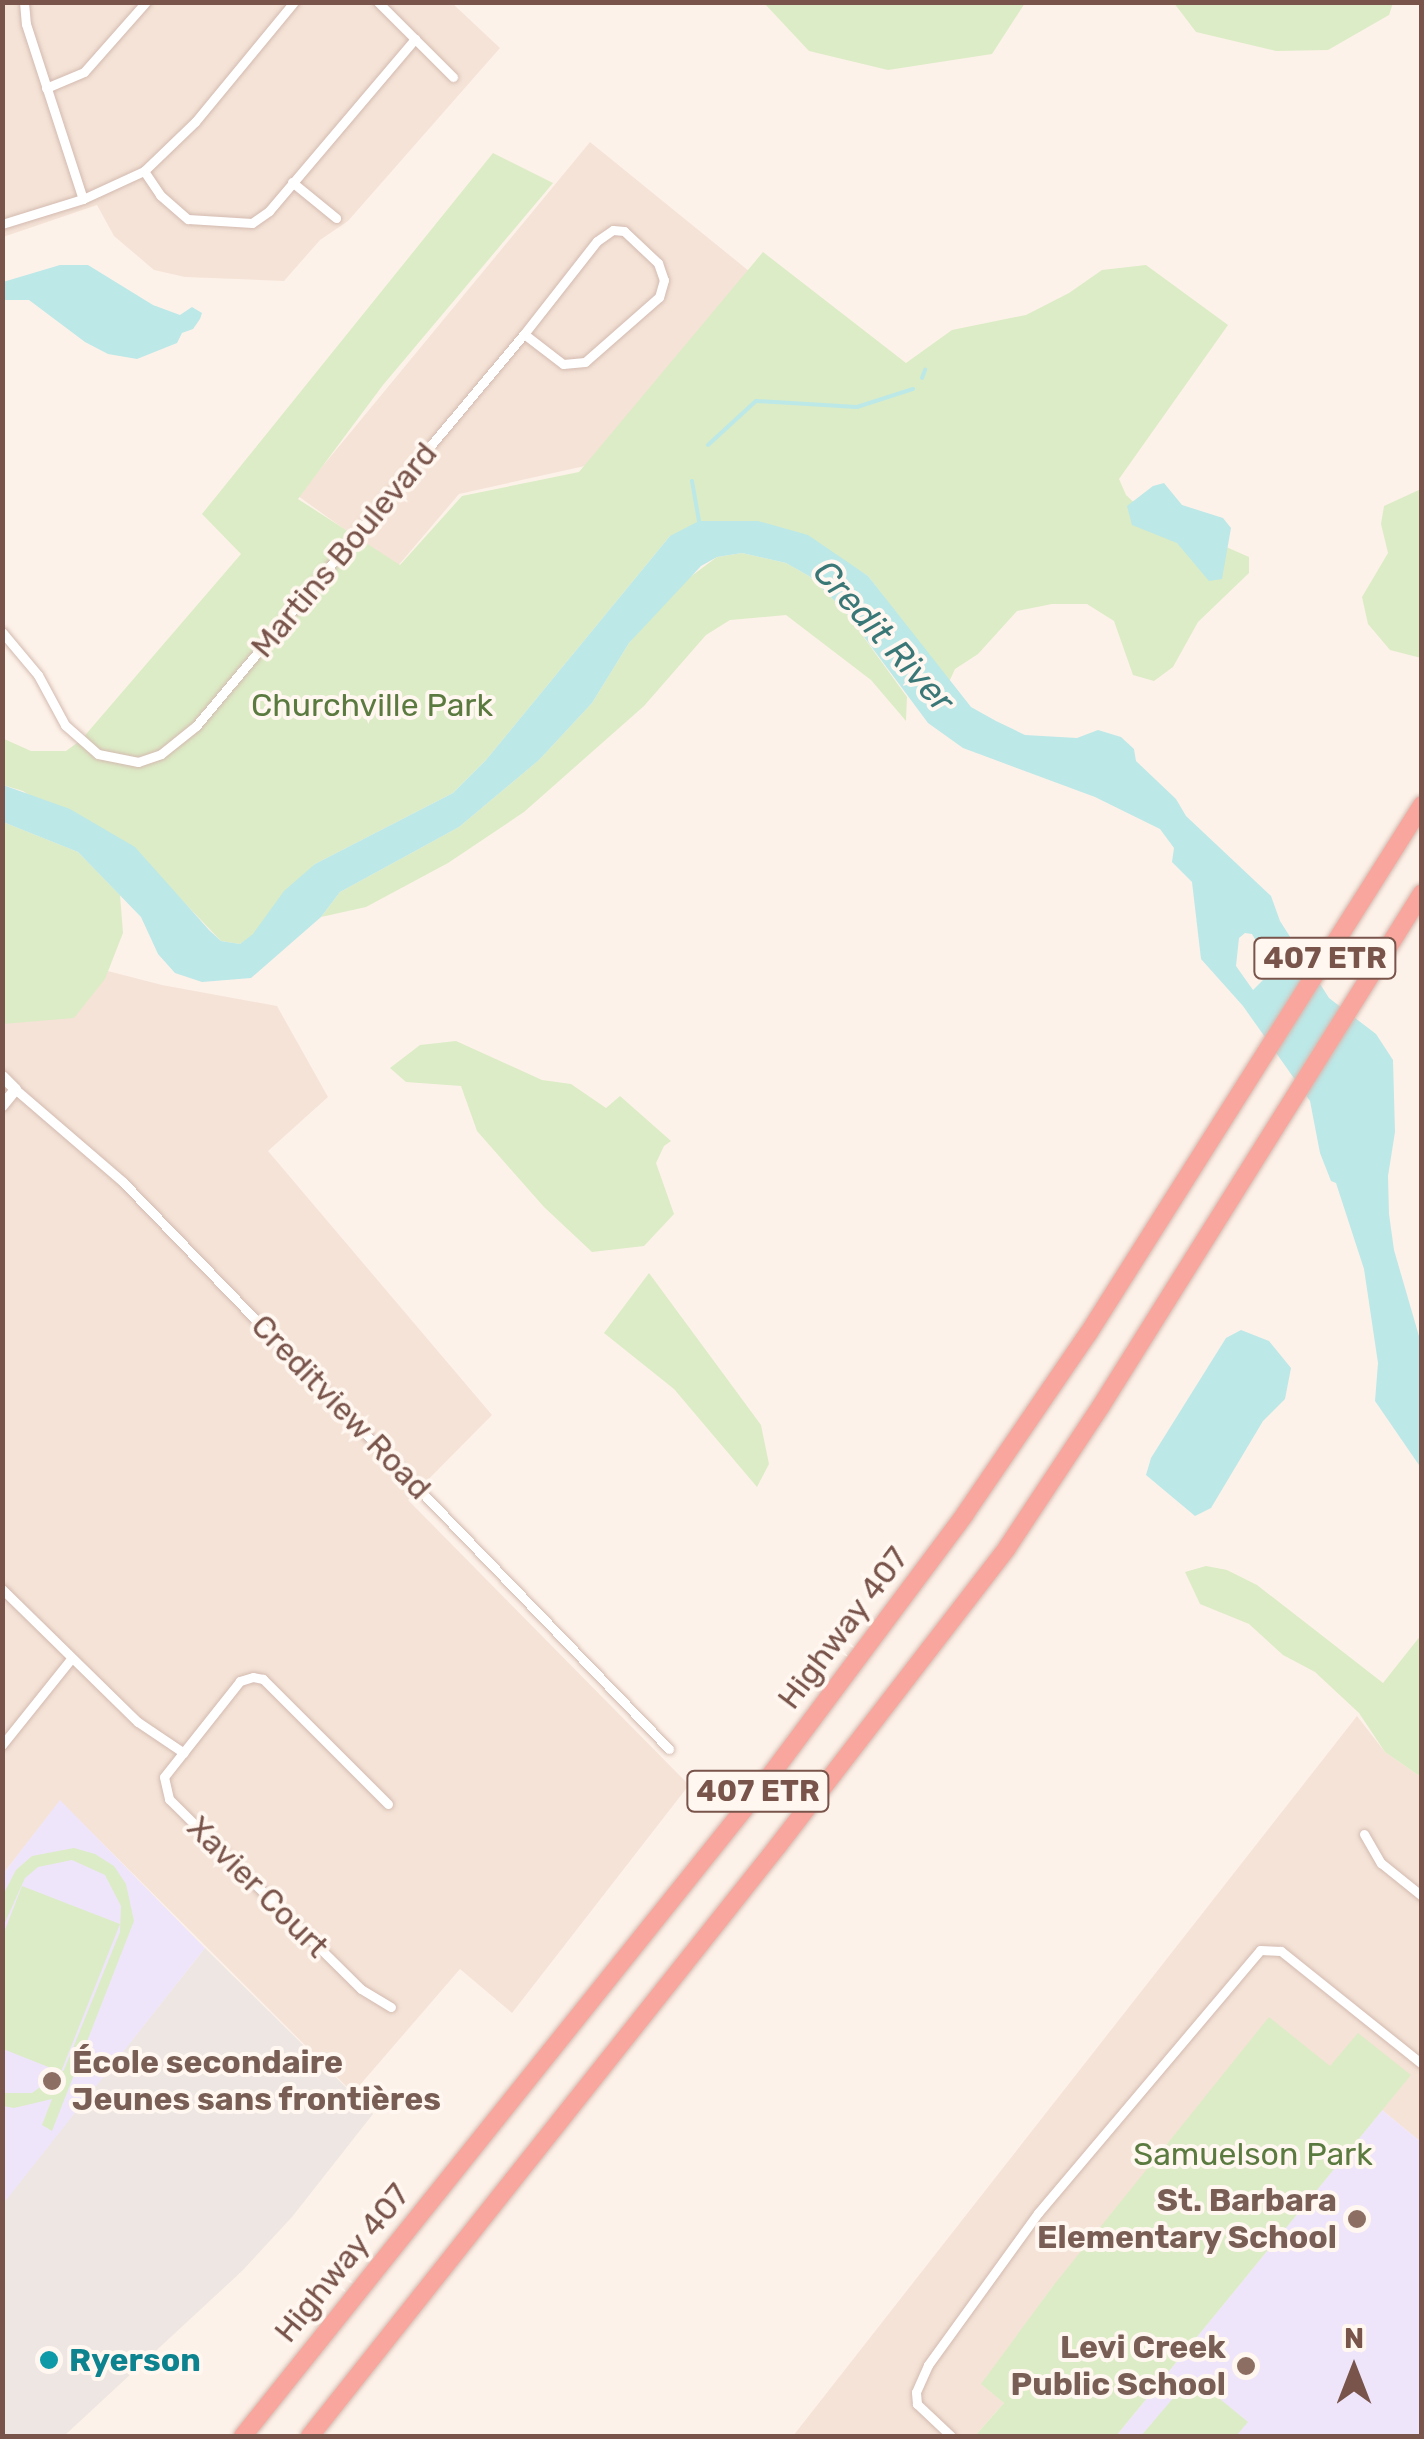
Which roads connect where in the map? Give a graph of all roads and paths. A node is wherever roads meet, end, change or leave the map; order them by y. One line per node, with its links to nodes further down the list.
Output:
1 (24, 2): 7 (street)
2 (146, 2): 7 (street)
3 (294, 2): 8 (street)
4 (378, 2): 5 (street)
5 (415, 39): 6 (street); 9 (street)
6 (453, 77)
7 (46, 88): 10 (street)
8 (144, 171): 9 (street); 10 (street)
9 (292, 182): 11 (street)
10 (83, 199): 12 (street)
11 (336, 218)
12 (2, 224)
13 (524, 334): 13 (street, Martins Boulevard); 14 (street, Martins Boulevard)
14 (2, 632)
15 (1422, 805): 30 (highway, Highway 407 / 407 ETR)
16 (1422, 893): 31 (highway, 407 ETR)
17 (2, 1076): 18 (street, Creditview Road)
18 (15, 1088): 19 (street); 23 (street, Creditview Road)
19 (2, 1105)
20 (2, 1589): 21 (street)
21 (71, 1659): 22 (street); 24 (street)
22 (2, 1745)
23 (669, 1749)
24 (184, 1752): 25 (street); 28 (street, Xavier Court)
25 (388, 1804)
26 (1364, 1834): 27 (street)
27 (1422, 1896)
28 (391, 2006)
29 (1422, 2064): 32 (street)
30 (242, 2436)
31 (310, 2436)
32 (951, 2436)

